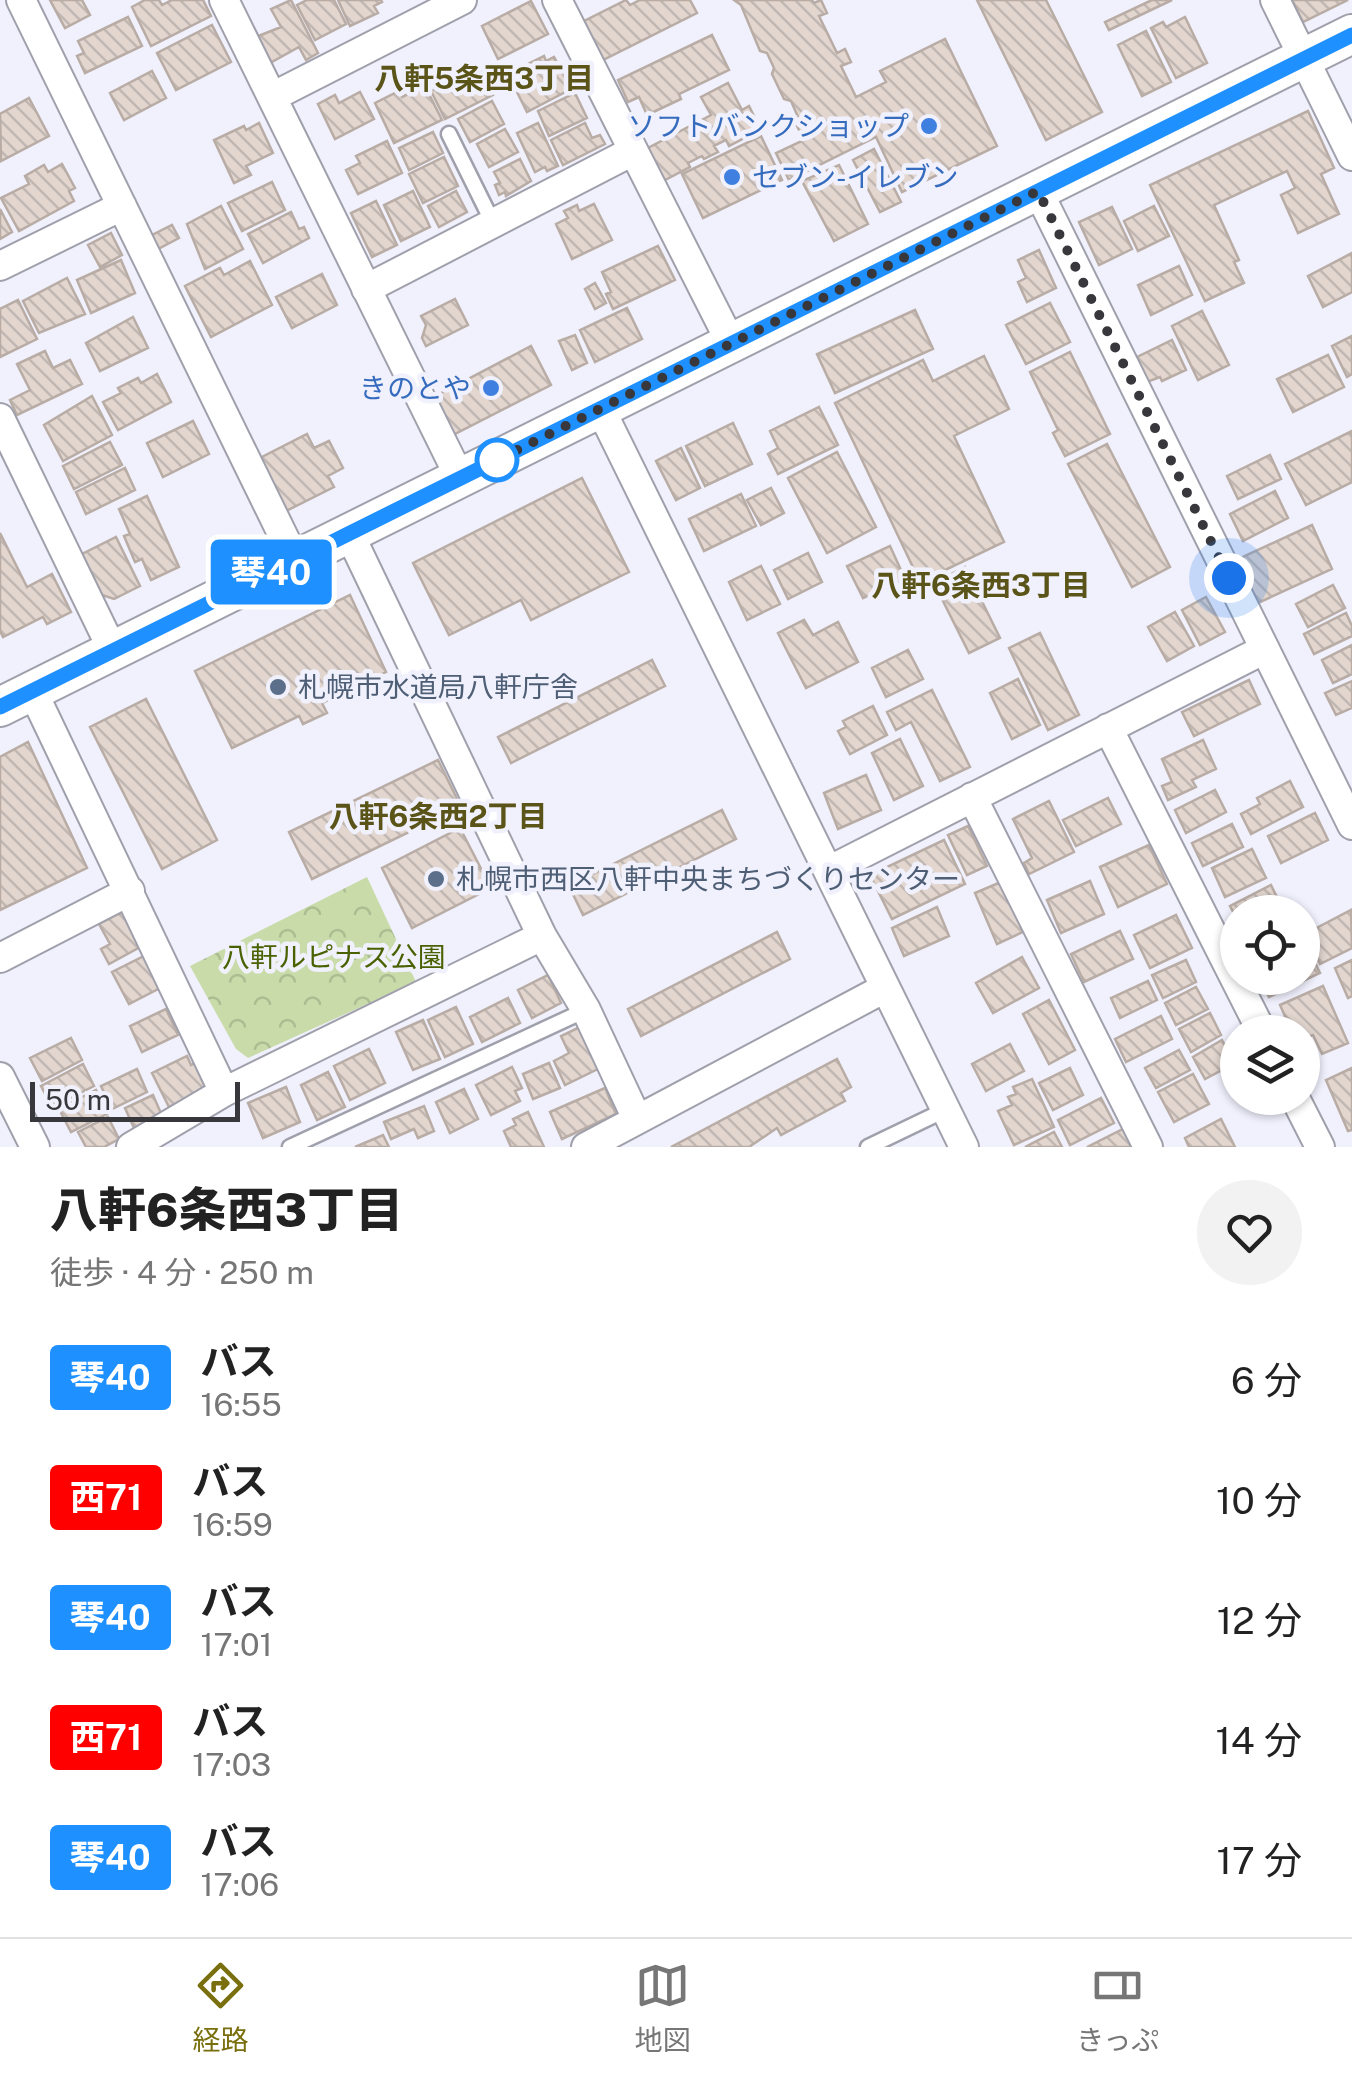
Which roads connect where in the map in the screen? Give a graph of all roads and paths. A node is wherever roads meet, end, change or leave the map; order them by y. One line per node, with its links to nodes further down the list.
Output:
1 (21, 0): 13 (street)
2 (224, 0): 8 (street)
3 (462, 0): 8 (street)
4 (557, 0): 10 (street)
5 (1276, 0): 7 (street)
6 (1352, 34): 7 (main road)
7 (1303, 59): 11 (street); 12 (main road)
8 (272, 97): 16 (street)
9 (449, 134): 14 (lane)
10 (633, 150): 14 (street); 17 (street)
11 (1352, 156)
12 (1038, 191): 17 (main road); 23 (street)
13 (122, 206): 15 (street); 22 (street)
14 (493, 224): 16 (street)
15 (0, 266)
16 (366, 290): 20 (street)
17 (731, 344): 18 (main road)
18 (600, 408): 20 (main road); 29 (street)
19 (0, 418): 24 (street)
20 (460, 478): 21 (main road)
21 (348, 533): 22 (main road); 31 (street)
22 (295, 560): 24 (main road)
23 (1264, 649): 26 (street); 28 (street)
24 (113, 651): 25 (main road)
25 (16, 699): 30 (street)
26 (1108, 728): 27 (street); 35 (street)
27 (972, 797): 29 (street); 47 (street)
28 (1352, 826)
29 (828, 870): 33 (street)
30 (130, 891): 32 (street); 37 (street)
31 (542, 936): 34 (street); 37 (street)
32 (0, 958)
33 (885, 988): 38 (street); 40 (street)
34 (586, 1010): 40 (street); 43 (lane)
35 (1253, 1015)
36 (0, 1077): 41 (street)
37 (224, 1092): 42 (street)
38 (945, 1110): 45 (lane); 46 (street)
39 (1304, 1115): 48 (street)
40 (638, 1118): 44 (street)
41 (35, 1147)
42 (131, 1147)
43 (290, 1147)
44 (586, 1147)
45 (868, 1147)
46 (964, 1147)
47 (1148, 1147)
48 (1320, 1147)

